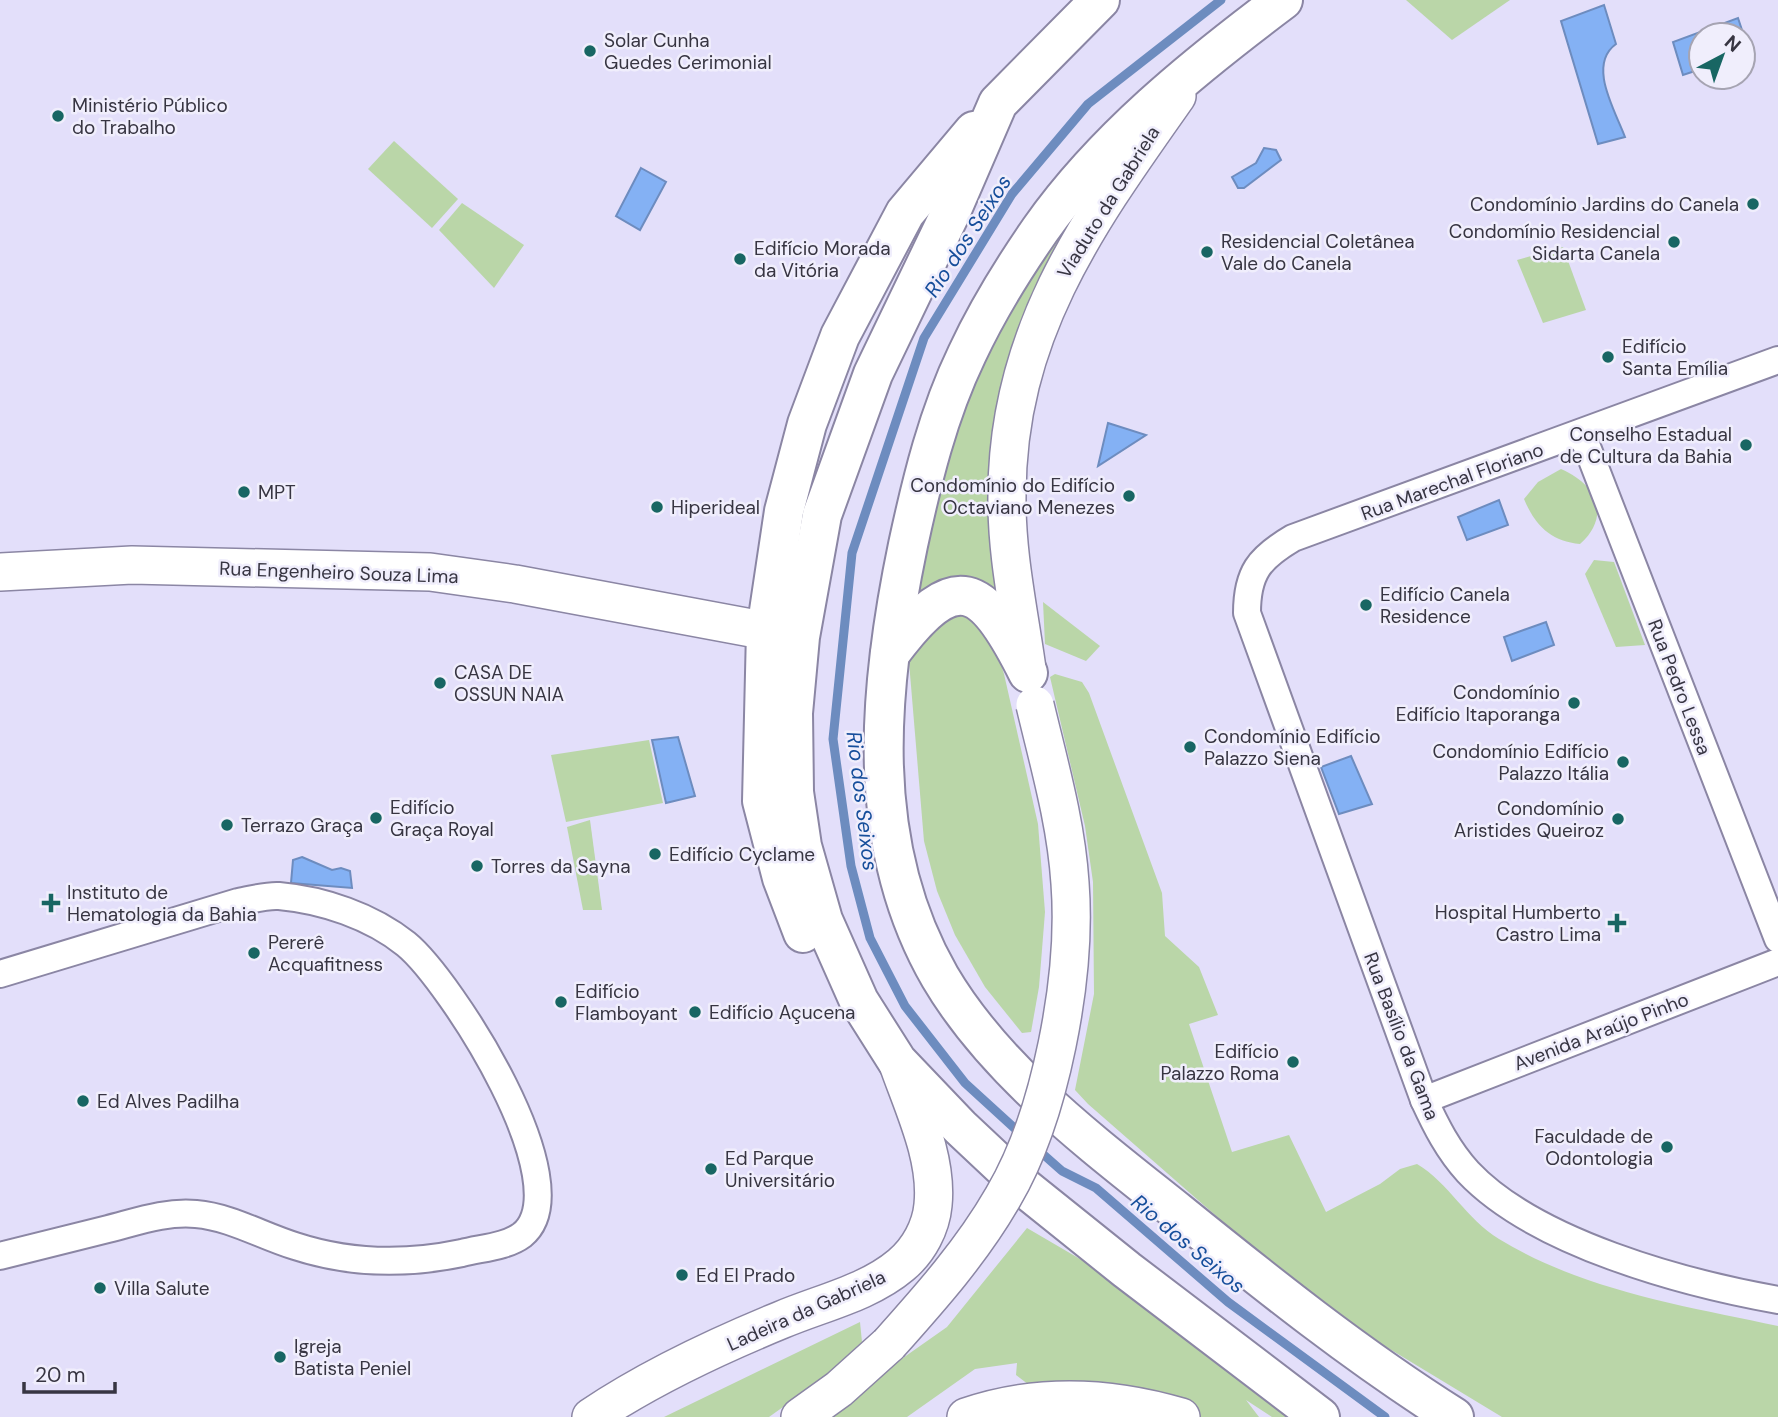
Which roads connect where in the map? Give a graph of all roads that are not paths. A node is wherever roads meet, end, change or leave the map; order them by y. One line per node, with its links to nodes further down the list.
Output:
1 (1100, 0): 8 (main road)
2 (1283, 0): 3 (main road)
3 (1195, 69): 9 (main road); 10 (main road, Viaduto da Gabriela)
4 (1778, 360): 5 (street, Rua Marechal Floriano)
5 (1582, 434): 7 (street, Rua Marechal Floriano); 11 (street, Rua Pedro Lessa)
6 (0, 572): 8 (main road, Rua Engenheiro Souza Lima)
7 (1247, 613): 15 (street, Rua Basílio da Gama)
8 (783, 634): 14 (main road); 14 (main road)
9 (888, 656): 10 (main road); 23 (main road)
10 (1031, 689): 20 (main road, Viaduto da Gabriela, bridge)
11 (1778, 939)
12 (1778, 962): 15 (street, Avenida Araújo Pinho)
13 (0, 974): 16 (street)
14 (897, 1061): 19 (main road, Ladeira da Gabriela); 22 (main road)
15 (1424, 1100): 17 (street, Rua Basílio da Gama)
16 (0, 1255)
17 (1778, 1300)
18 (982, 1414): 21 (main road)
19 (591, 1417)
20 (800, 1417)
21 (1181, 1417)
22 (1320, 1417)
23 (1454, 1417)

